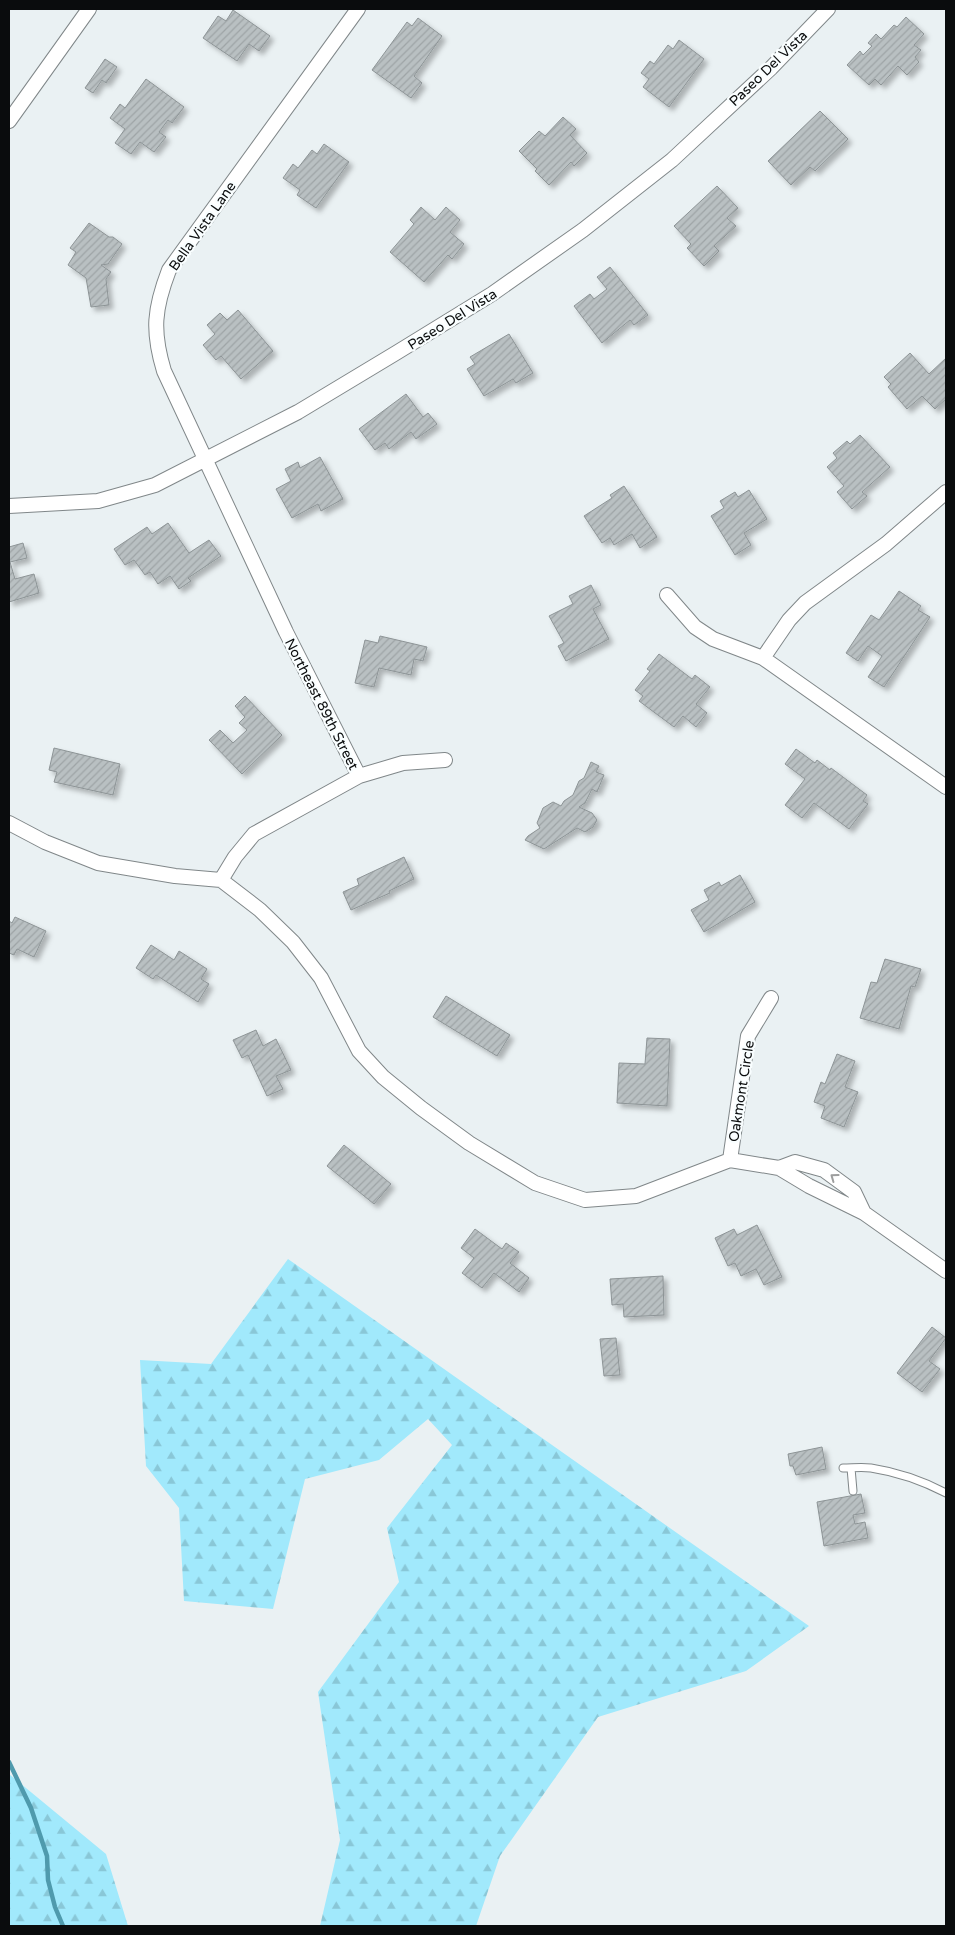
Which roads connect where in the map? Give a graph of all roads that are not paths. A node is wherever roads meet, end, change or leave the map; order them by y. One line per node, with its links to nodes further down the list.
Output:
1 (89, 9): 4 (street)
2 (358, 9): 5 (street, Bella Vista Lane)
3 (828, 9): 5 (street, Paseo Del Vista)
4 (9, 121)
5 (204, 460): 7 (street, Paseo Del Vista); 9 (street, Bella Vista Lane)
6 (946, 492): 10 (street)
7 (9, 506)
8 (668, 595): 10 (street)
9 (286, 632): 12 (street, Northeast 89th Street)
10 (763, 658): 13 (street)
11 (445, 760): 12 (street)
12 (359, 776): 15 (street)
13 (946, 787)
14 (9, 823): 15 (street)
15 (221, 880): 17 (street)
16 (771, 998): 17 (street, Oakmont Circle)
17 (730, 1160): 18 (street)
18 (779, 1168): 19 (street); 19 (street, one-way to 18)
19 (864, 1213): 20 (street)
20 (946, 1271)
21 (853, 1491): 22 (lane)
22 (946, 1493)

